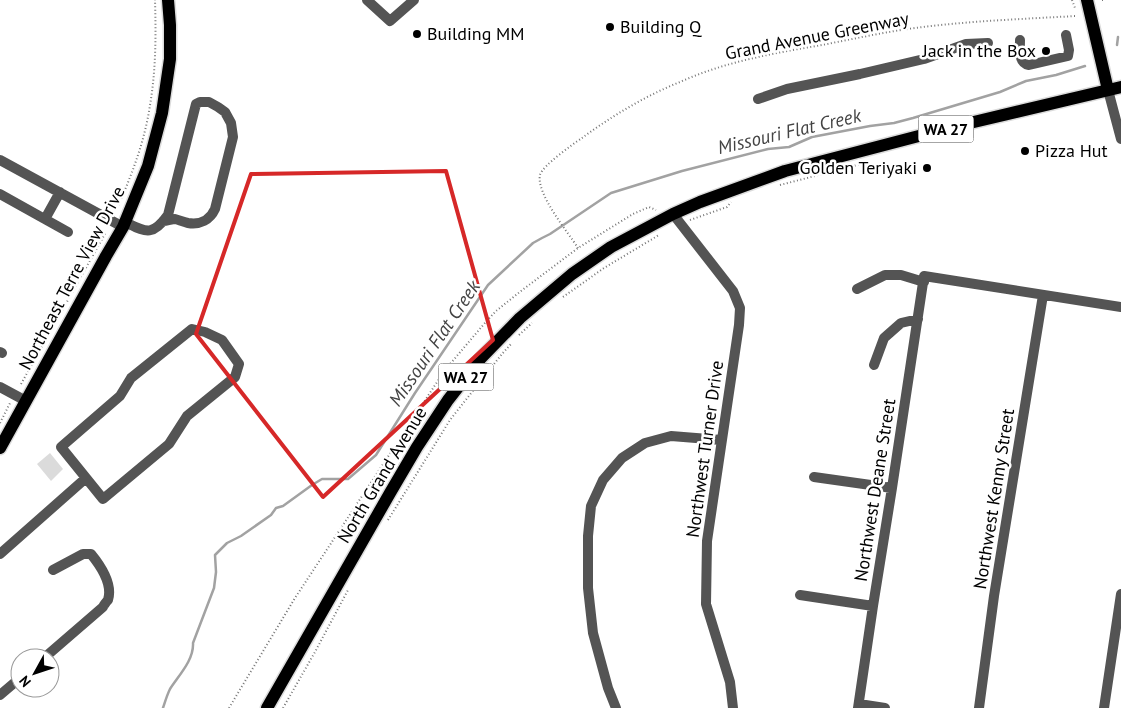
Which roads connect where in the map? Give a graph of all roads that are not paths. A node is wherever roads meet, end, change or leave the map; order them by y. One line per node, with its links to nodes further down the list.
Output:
1 (168, 0): 18 (main road, Northeast Terre View Drive)
2 (367, 0): 3 (street)
3 (414, 0)
4 (1087, 0): 9 (main road)
5 (1066, 35): 6 (street)
6 (1020, 40)
7 (988, 43): 10 (street)
8 (1121, 88): 9 (main road, North Grand Avenue / WA 27)
9 (1108, 90): 11 (street); 16 (main road, North Grand Avenue / WA 27)
10 (758, 99)
11 (1121, 139)
12 (0, 160): 13 (street)
13 (60, 192): 15 (street); 18 (street)
14 (0, 194): 15 (street)
15 (46, 219): 19 (street)
16 (672, 219): 28 (street, Northwest Turner Drive); 42 (main road, North Grand Avenue / WA 27)
17 (163, 222): 17 (street); 18 (street)
18 (124, 225): 27 (main road, Northeast Terre View Drive)
19 (68, 232)
20 (924, 279): 21 (street); 22 (street); 24 (street, Northwest Deane Street)
21 (857, 289)
22 (1043, 295): 23 (street); 46 (street, Northwest Kenny Street)
23 (1121, 307)
24 (918, 319): 25 (street); 32 (street, Northwest Deane Street)
25 (874, 365)
26 (0, 387): 27 (street)
27 (26, 401): 29 (main road, Northeast Terre View Drive)
28 (721, 440): 43 (street); 44 (street, Northwest Turner Drive)
29 (0, 448)
30 (814, 477): 32 (street)
31 (86, 478): 31 (street); 33 (street)
32 (892, 488): 37 (street, Northwest Deane Street)
33 (0, 554)
34 (53, 570): 38 (street)
35 (1121, 594): 47 (street)
36 (800, 595): 37 (street)
37 (873, 606): 41 (street, Northwest Deane Street)
38 (56, 648)
39 (10, 686): 40 (street)
40 (0, 695)
41 (859, 706): 45 (street)
42 (267, 708)
43 (616, 708)
44 (733, 708)
45 (884, 708)
46 (978, 708)
47 (1104, 708)

